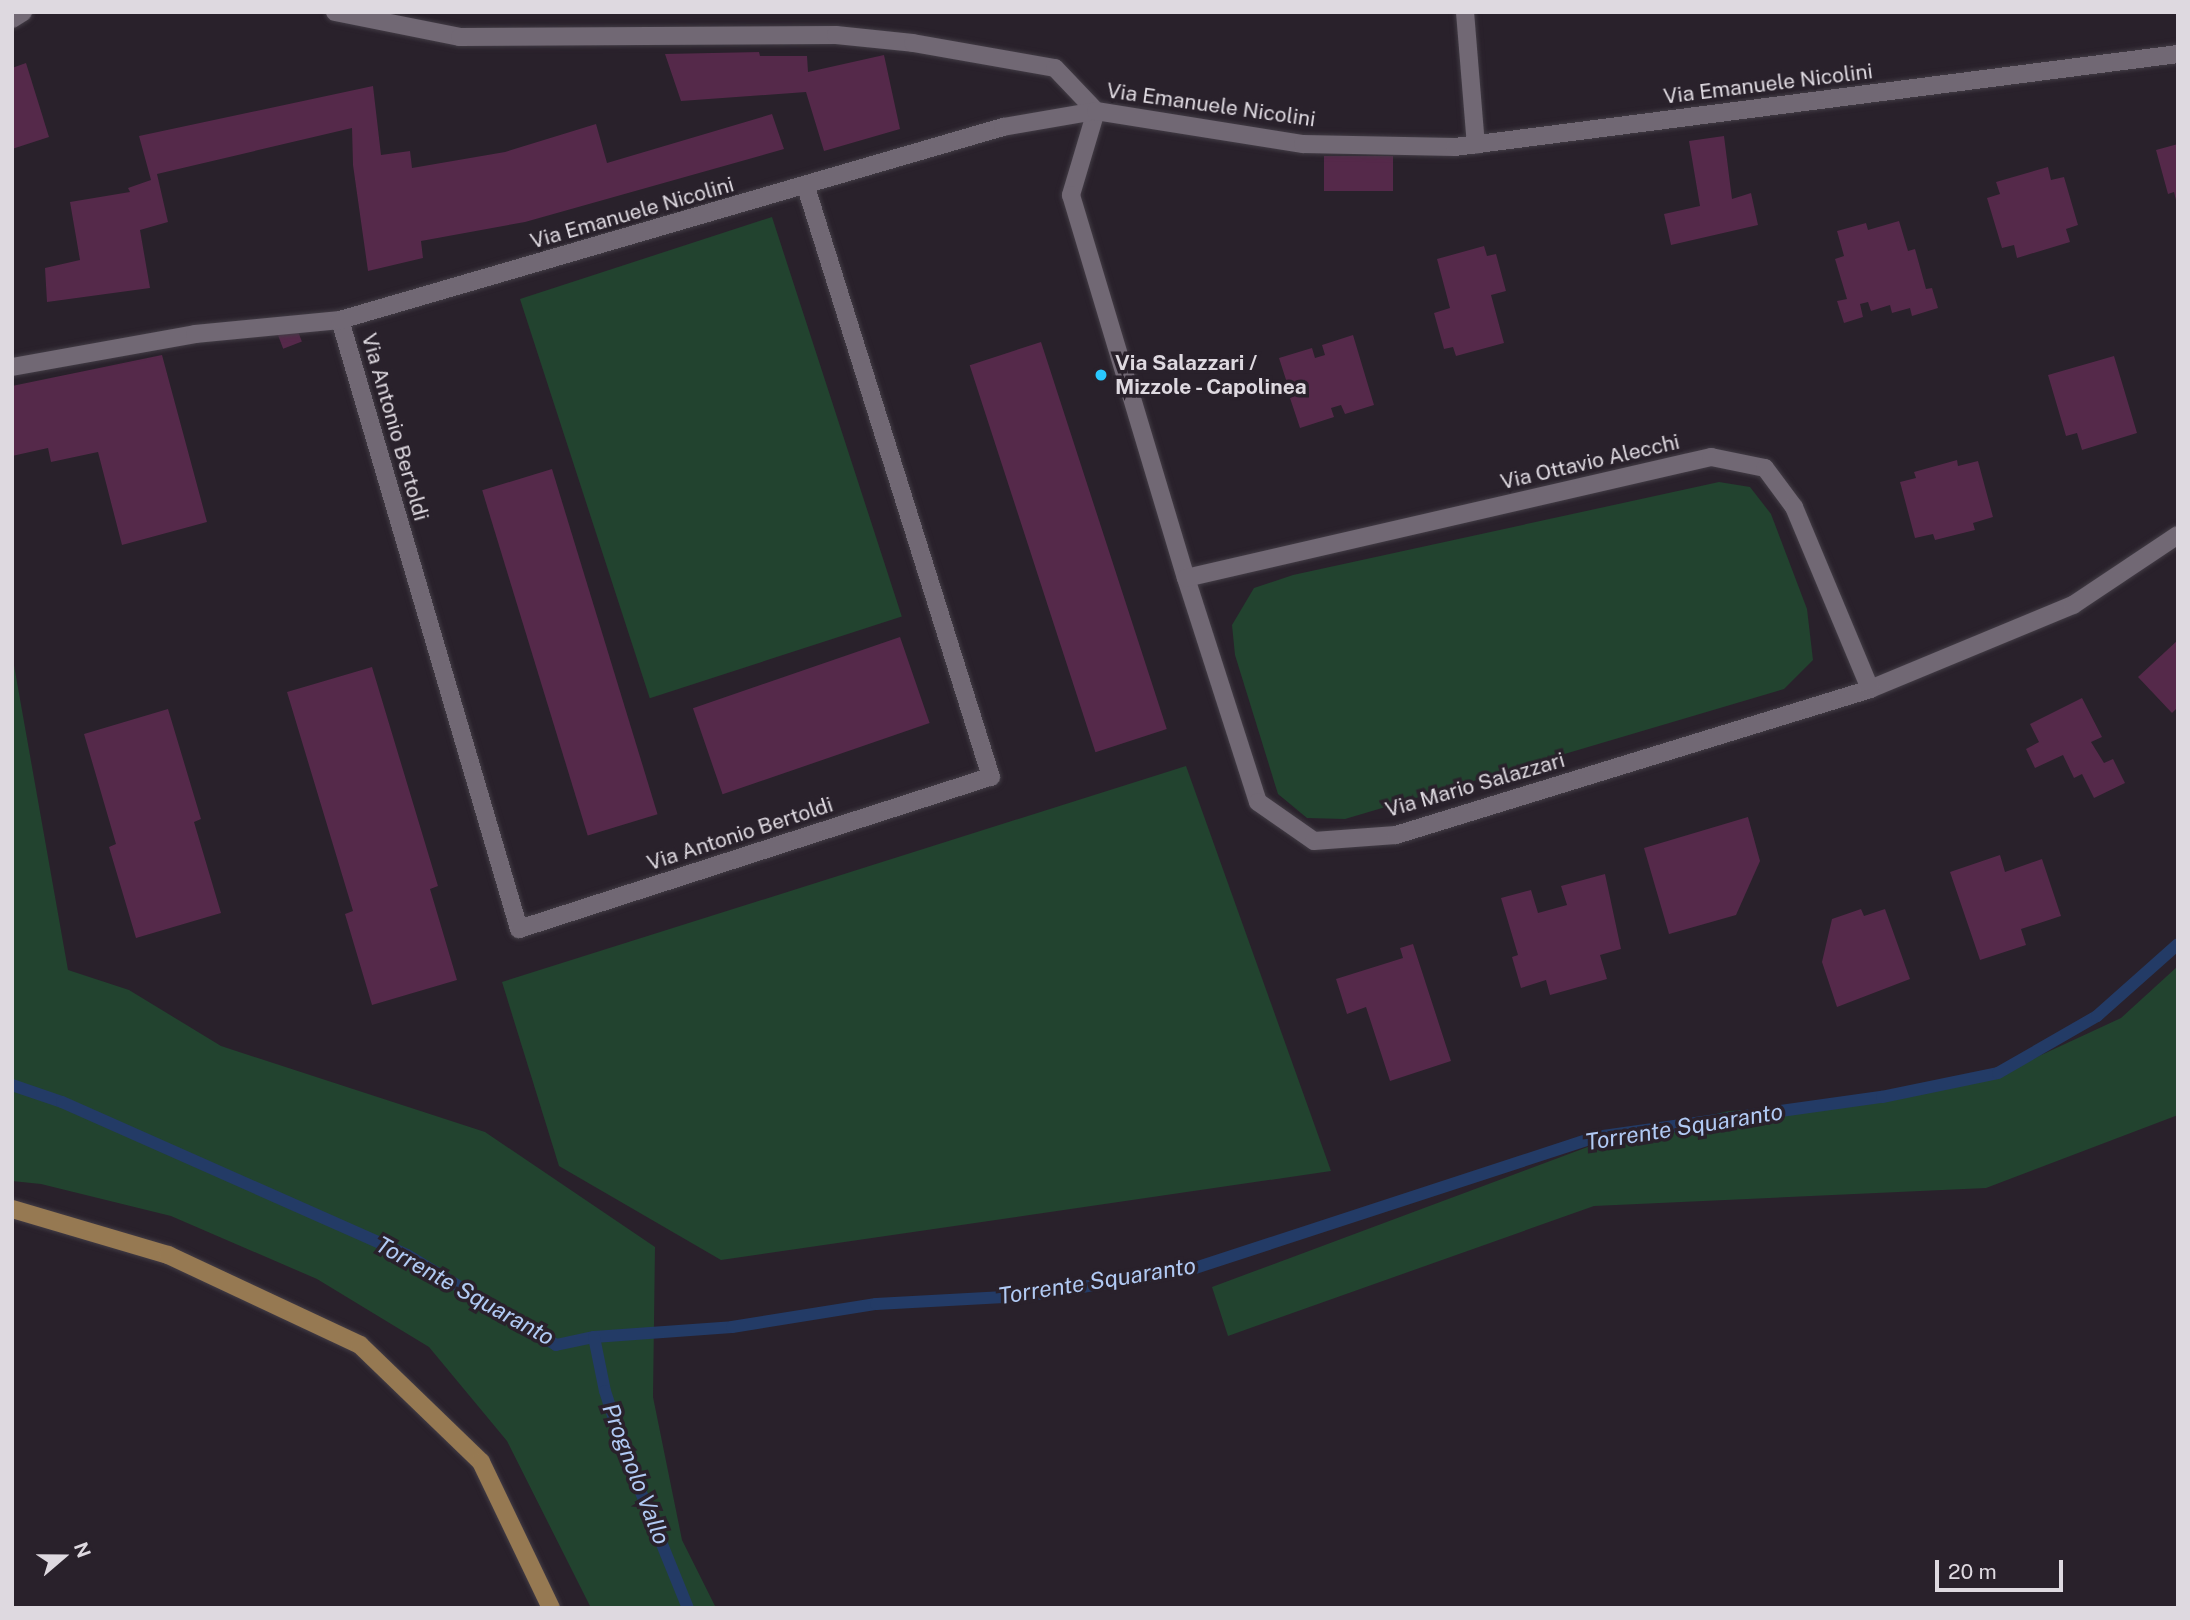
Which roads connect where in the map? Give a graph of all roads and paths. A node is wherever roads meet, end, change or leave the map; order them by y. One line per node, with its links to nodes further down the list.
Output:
1 (23, 12): 4 (street)
2 (335, 12): 6 (street)
3 (1465, 12): 7 (street)
4 (12, 19)
5 (2178, 54): 7 (street, Via Emanuele Nicolini)
6 (1096, 111): 7 (street, Via Emanuele Nicolini); 8 (street, Via Emanuele Nicolini); 12 (street, Via Mario Salazzari)
7 (1476, 145)
8 (806, 187): 9 (street, Via Emanuele Nicolini); 9 (street, Via Antonio Bertoldi)
9 (340, 320): 10 (street, Via Emanuele Nicolini)
10 (12, 367)
11 (2178, 535): 13 (street, Via Mario Salazzari)
12 (1185, 578): 13 (street, Via Ottavio Alecchi); 13 (street, Via Mario Salazzari)
13 (1870, 689)
14 (12, 1209): 15 (street)
15 (551, 1608)

